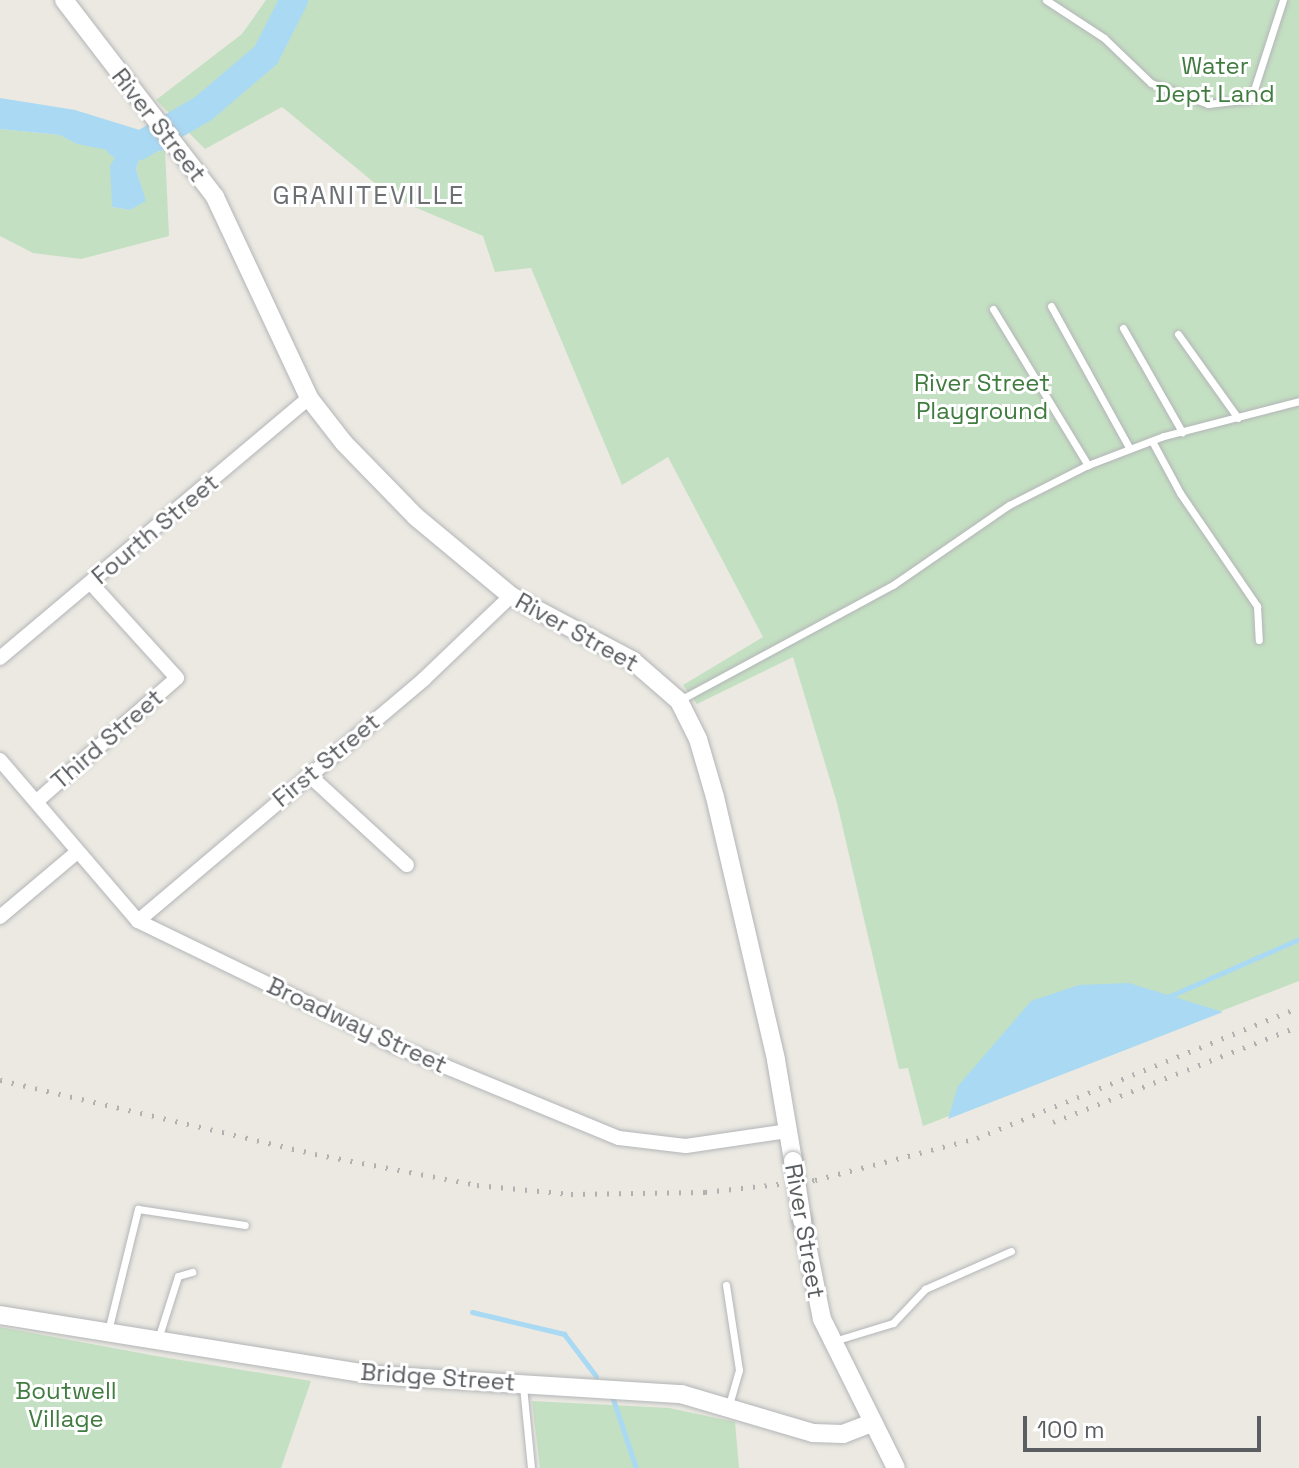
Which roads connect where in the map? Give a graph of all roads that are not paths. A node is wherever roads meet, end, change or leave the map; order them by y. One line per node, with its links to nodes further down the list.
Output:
1 (64, 0): 8 (main road, River Street)
2 (1046, 0): 3 (lane)
3 (1283, 0)
4 (1051, 306): 13 (lane)
5 (993, 309): 14 (lane)
6 (1123, 328): 11 (lane)
7 (1178, 334): 10 (lane)
8 (309, 398): 15 (street, Fourth Street); 16 (main road, River Street)
9 (1299, 401): 10 (lane)
10 (1238, 418): 11 (lane)
11 (1182, 432): 12 (lane)
12 (1152, 441): 13 (lane); 17 (lane)
13 (1130, 449): 14 (lane)
14 (1088, 465): 19 (lane)
15 (91, 583): 18 (street, Fourth Street); 22 (street, Third Street)
16 (511, 596): 19 (main road, River Street); 21 (street, First Street)
17 (1259, 640)
18 (0, 658)
19 (679, 701): 27 (main road, River Street)
20 (0, 760): 22 (street, Broadway Street)
21 (309, 775): 24 (street); 26 (street, First Street)
22 (37, 801): 23 (street, Broadway Street)
23 (76, 853): 25 (street); 26 (street, Broadway Street)
24 (407, 865)
25 (0, 917)
26 (138, 921): 27 (street, Broadway Street)
27 (787, 1131): 35 (main road, River Street, bridge)
28 (245, 1225): 33 (lane)
29 (1011, 1251): 35 (lane)
30 (192, 1272): 34 (lane)
31 (726, 1285): 37 (lane)
32 (0, 1315): 33 (main road, Bridge Street)
33 (108, 1333): 34 (main road, Bridge Street)
34 (158, 1341): 36 (main road, Bridge Street)
35 (832, 1342): 38 (main road, River Street)
36 (523, 1384): 37 (main road, Bridge Street); 39 (lane)
37 (729, 1406): 38 (main road, Bridge Street)
38 (872, 1423): 40 (main road, River Street)
39 (531, 1468)
40 (896, 1468)

